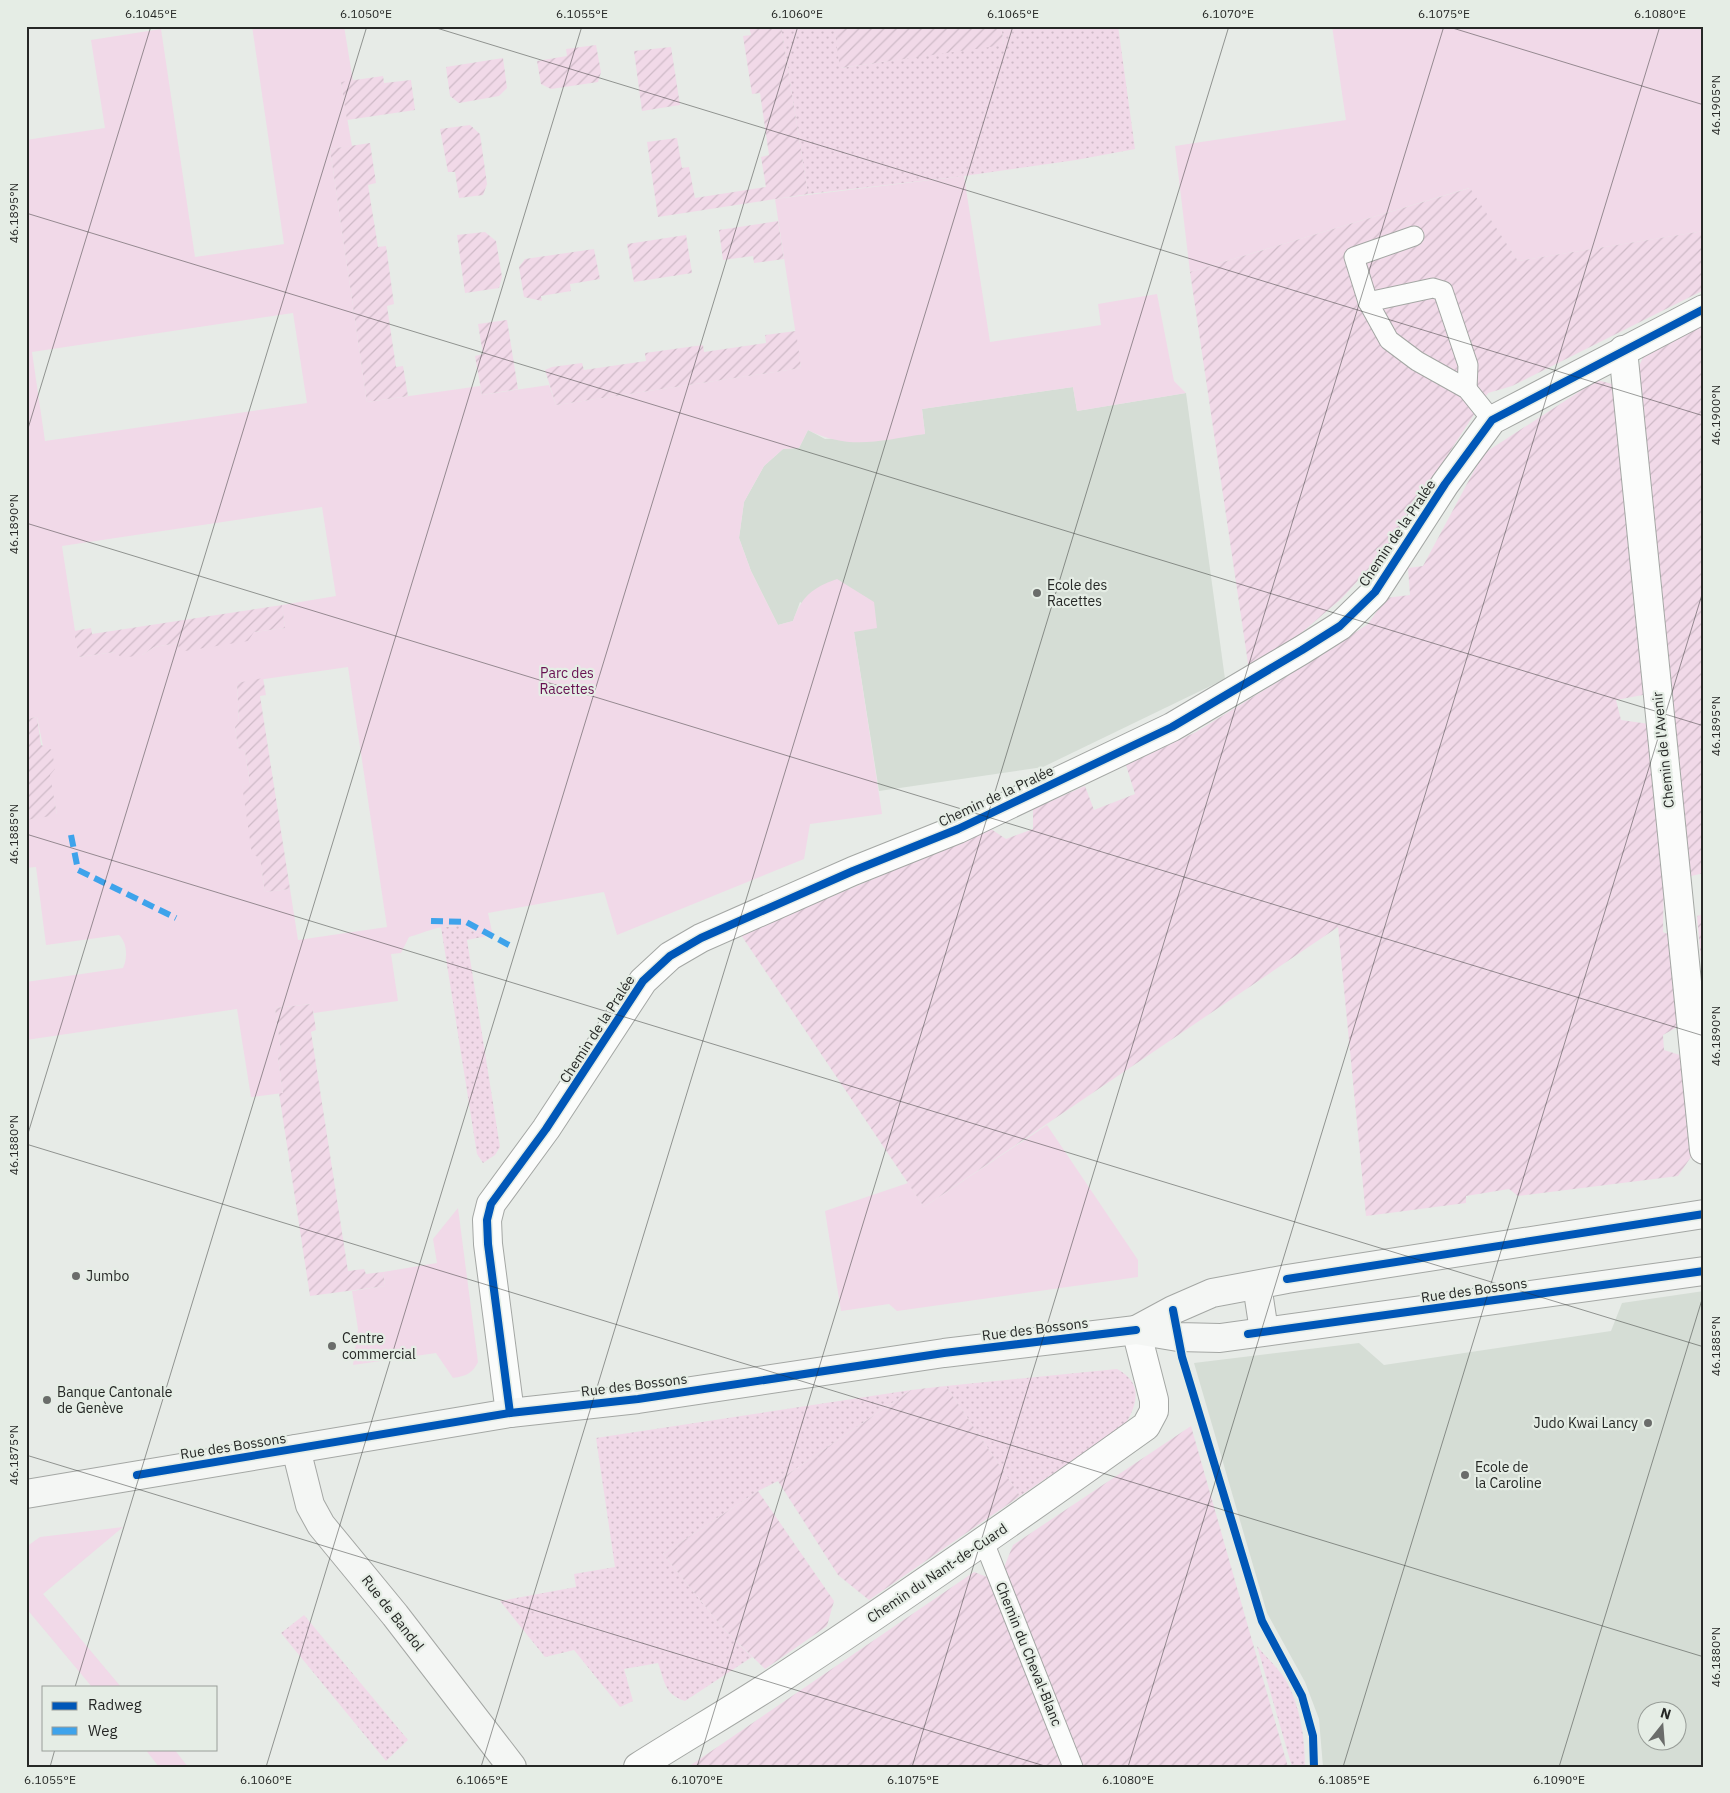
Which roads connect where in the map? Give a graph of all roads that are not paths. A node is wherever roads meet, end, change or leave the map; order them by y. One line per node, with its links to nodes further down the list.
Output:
1 (1414, 236): 2 (lane)
2 (1368, 302): 5 (lane); 5 (lane)
3 (1704, 309): 4 (street, Chemin de la Pralée)
4 (1622, 350): 6 (street, Chemin de la Pralée); 7 (street, Chemin de l'Avenir)
5 (1467, 389): 6 (lane)
6 (1492, 420): 13 (street, Chemin de la Pralée)
7 (1704, 1150)
8 (1704, 1214): 10 (street, Rue des Bossons)
9 (1704, 1271): 12 (street, Rue des Bossons)
10 (1257, 1285): 11 (street, Rue des Bossons); 12 (street)
11 (1136, 1330): 12 (street, Rue des Bossons); 13 (street, Rue des Bossons); 16 (street, Chemin du Nant-de-Cuard)
12 (1264, 1332)
13 (510, 1412): 14 (street, Rue des Bossons)
14 (296, 1449): 15 (street, Rue des Bossons); 17 (street, Rue de Bandol)
15 (26, 1494)
16 (984, 1542): 18 (street, Chemin du Nant-de-Cuard); 19 (lane, Chemin du Cheval-Blanc)
17 (512, 1767)
18 (638, 1767)
19 (1073, 1767)

